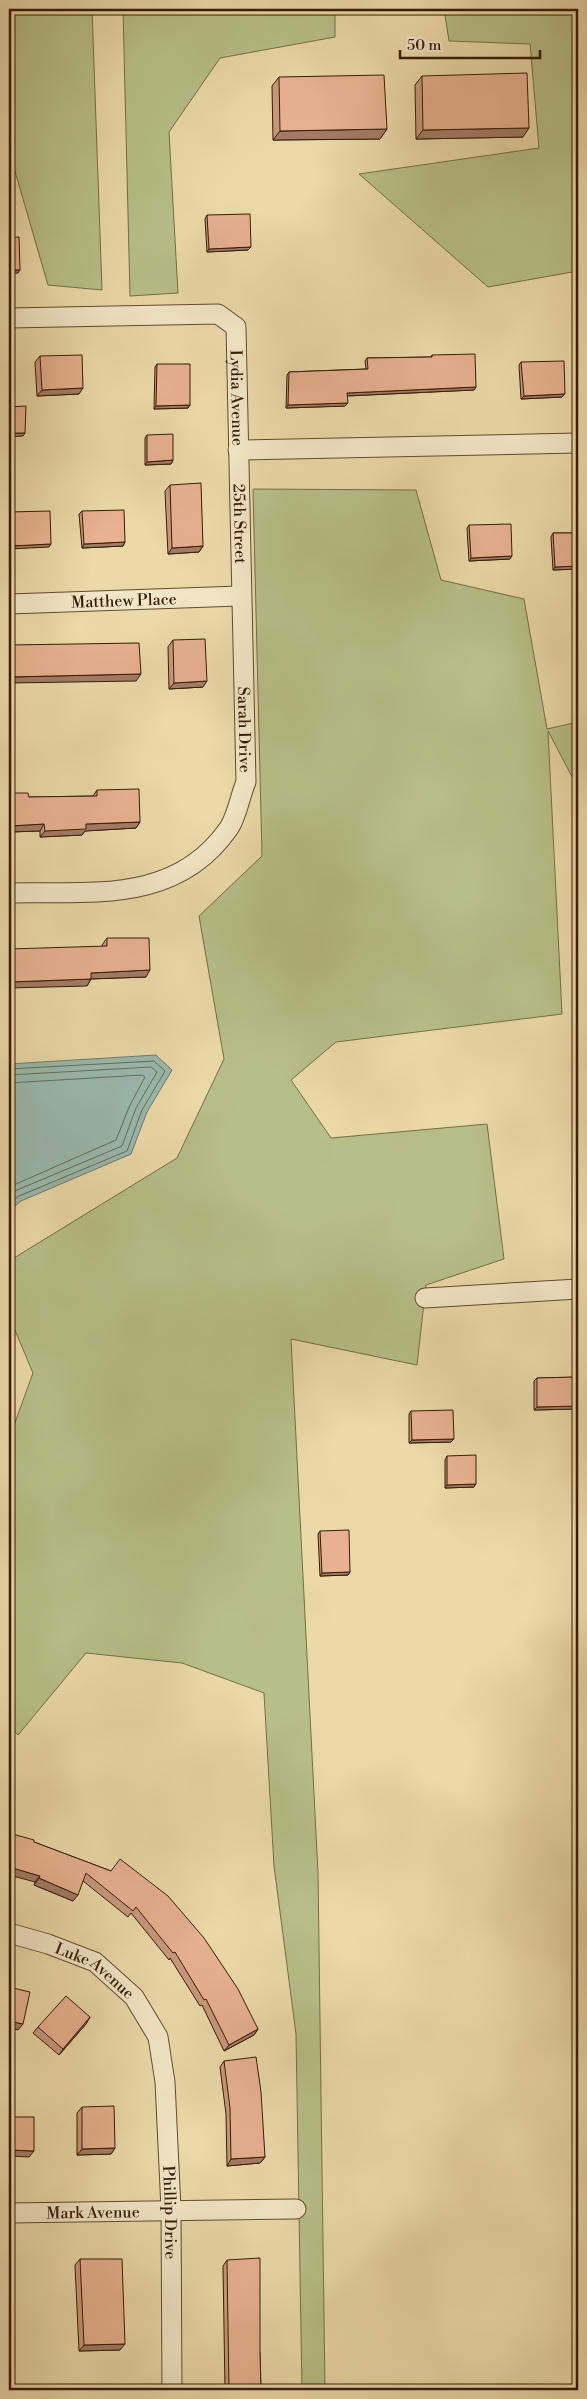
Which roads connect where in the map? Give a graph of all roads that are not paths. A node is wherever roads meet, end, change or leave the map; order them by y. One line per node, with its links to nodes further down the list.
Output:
1 (9, 318): 3 (street, Lydia Avenue)
2 (578, 443): 3 (street, Lydia Avenue)
3 (238, 450): 4 (street, 25th Street)
4 (240, 596): 5 (street, Matthew Place); 6 (street, Sarah Drive)
5 (9, 604)
6 (9, 892)
7 (578, 1289): 8 (street)
8 (425, 1298)
9 (9, 1934): 10 (street, Luke Avenue)
10 (158, 2037): 11 (street, Phillip Drive)
11 (171, 2209): 12 (street, Mark Avenue); 13 (street, Mark Avenue); 14 (street, Phillip Drive)
12 (296, 2209)
13 (9, 2213)
14 (172, 2390)

